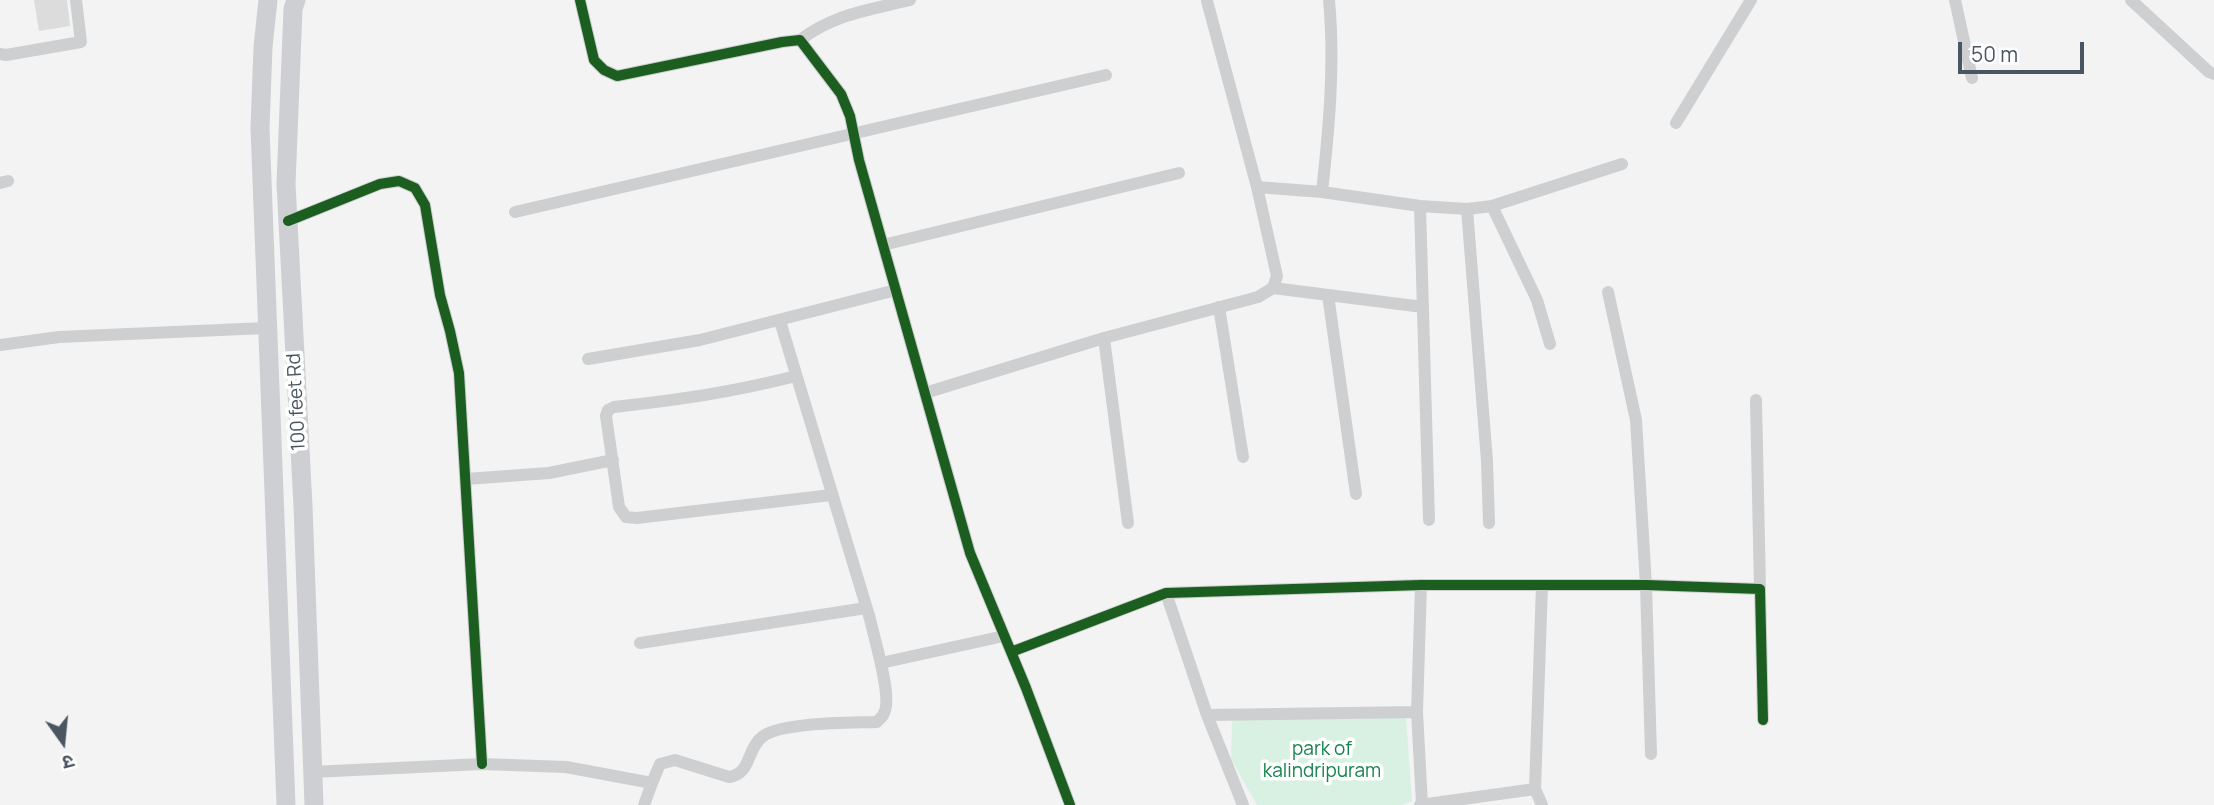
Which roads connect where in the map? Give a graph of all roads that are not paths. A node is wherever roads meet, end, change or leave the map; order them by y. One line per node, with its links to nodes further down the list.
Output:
1 (76, 0): 12 (street)
2 (268, 0): 35 (main road)
3 (296, 0): 26 (main road, 100 feet Rd)
4 (580, 0): 11 (street)
5 (909, 0): 11 (street)
6 (1329, 0): 21 (street)
7 (1751, 0): 16 (street)
8 (1955, 0): 15 (street)
9 (2131, 0): 13 (street)
10 (1207, 1): 20 (street)
11 (800, 40): 17 (street)
12 (0, 54)
13 (2212, 70)
14 (1106, 75): 17 (street)
15 (1972, 78)
16 (1676, 123)
17 (854, 134): 25 (street); 27 (street)
18 (1622, 164): 23 (street)
19 (1179, 173): 27 (street)
20 (1257, 187): 21 (street); 28 (street)
21 (1322, 192): 22 (street)
22 (1420, 206): 24 (street); 33 (street)
23 (1492, 206): 24 (street); 37 (street)
24 (1467, 209): 50 (street)
25 (515, 212)
26 (288, 221): 45 (street); 66 (main road, 100 feet Rd)
27 (883, 245): 29 (street)
28 (1273, 288): 31 (street); 32 (street)
29 (896, 290): 34 (street); 41 (street)
30 (1608, 292): 53 (street)
31 (1328, 295): 33 (street); 46 (street)
32 (1219, 307): 36 (street); 43 (street)
33 (1423, 307): 48 (street)
34 (780, 321): 39 (street); 40 (street)
35 (266, 328): 38 (street); 69 (main road)
36 (1104, 338): 41 (street); 49 (street)
37 (1550, 344)
38 (0, 345)
39 (588, 359)
40 (796, 376): 44 (street); 47 (street)
41 (925, 393): 57 (street)
42 (1756, 400): 54 (street)
43 (1243, 457)
44 (612, 460): 45 (street); 47 (street)
45 (466, 480): 65 (street)
46 (1356, 494)
47 (831, 495): 56 (street)
48 (1429, 520)
49 (1128, 523)
50 (1489, 523)
51 (1421, 585): 52 (street); 55 (street); 61 (street)
52 (1542, 585): 53 (street); 68 (street)
53 (1646, 585): 54 (street); 64 (street)
54 (1760, 589): 63 (street)
55 (1166, 593): 59 (street); 62 (street)
56 (866, 608): 58 (street); 60 (street)
57 (1004, 636): 59 (street); 60 (street)
58 (640, 643)
59 (1011, 652): 72 (street)
60 (881, 663): 67 (street)
61 (1417, 712): 62 (street); 74 (street)
62 (1207, 715): 73 (street)
63 (1763, 720)
64 (1651, 754)
65 (482, 764): 66 (street); 67 (street)
66 (313, 772): 70 (main road, 100 feet Rd)
67 (652, 783): 71 (street)
68 (1535, 789): 74 (street); 75 (street)
69 (286, 805)
70 (314, 805)
71 (644, 805)
72 (1070, 805)
73 (1242, 805)
74 (1421, 805)
75 (1542, 805)

